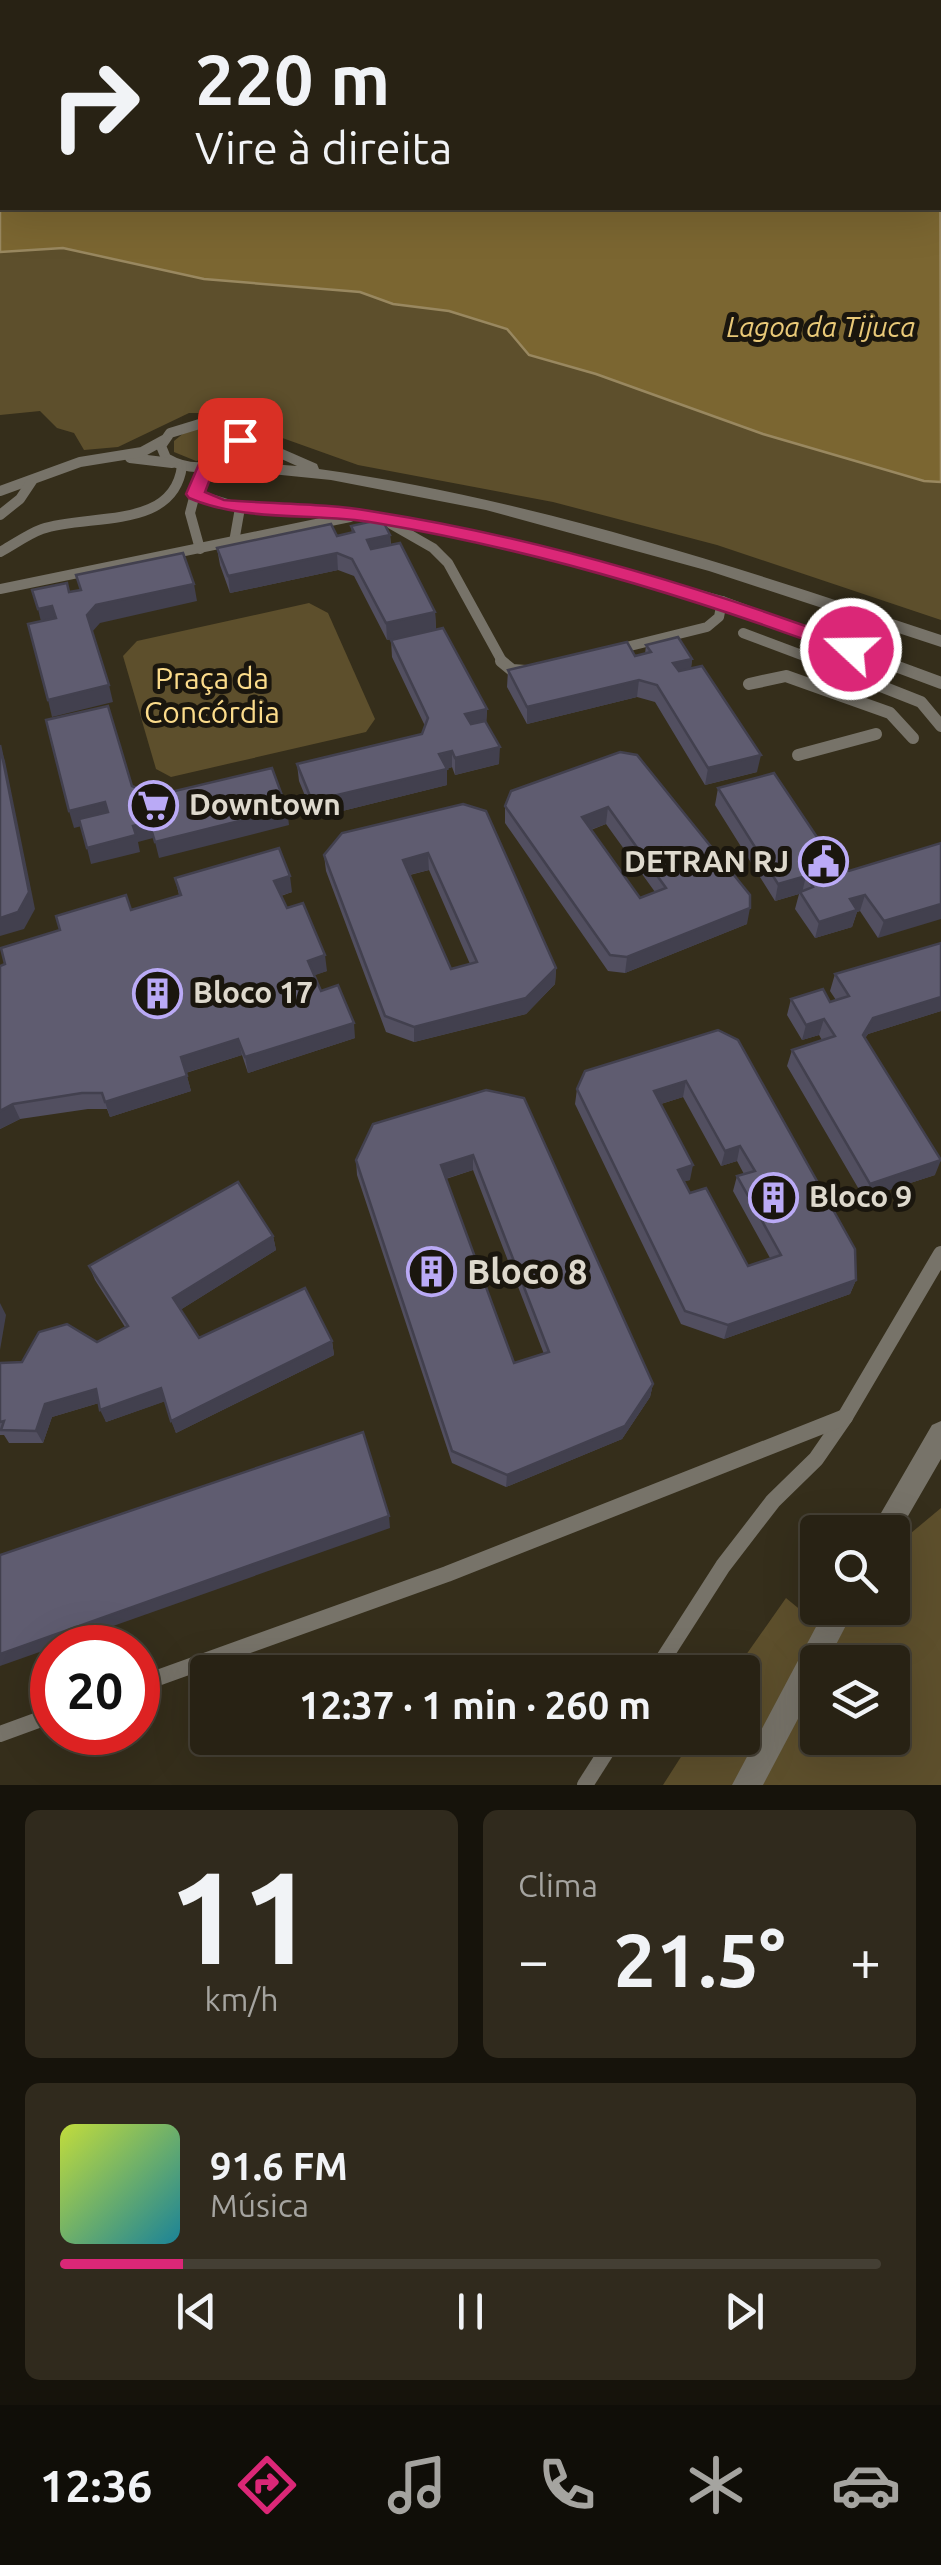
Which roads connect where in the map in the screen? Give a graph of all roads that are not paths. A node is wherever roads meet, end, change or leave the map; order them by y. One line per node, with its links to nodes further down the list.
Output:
1 (237, 434): 2 (lane); 5 (lane); 6 (street)
2 (164, 440): 3 (lane); 4 (lane)
3 (122, 457): 4 (lane); 7 (lane)
4 (177, 464): 5 (lane); 16 (lane)
5 (211, 466): 6 (street); 9 (lane)
6 (328, 474): 20 (street)
7 (32, 480): 8 (lane); 11 (lane)
8 (0, 490)
9 (195, 494): 10 (lane); 15 (lane)
10 (240, 508): 12 (lane); 14 (lane)
11 (0, 515)
12 (362, 515): 13 (lane); 14 (lane)
13 (380, 518): 18 (lane); 22 (lane)
14 (234, 542): 15 (lane)
15 (200, 550): 17 (lane)
16 (0, 552)
17 (0, 589)
18 (722, 602): 21 (lane); 24 (lane)
19 (743, 632): 25 (lane)
20 (941, 641)
21 (599, 654)
22 (544, 667)
23 (749, 684): 27 (lane)
24 (941, 684)
25 (941, 726)
26 (876, 734): 28 (lane)
27 (913, 738)
28 (798, 754)
29 (941, 1254): 30 (lane)
30 (845, 1417): 34 (lane); 35 (lane)
31 (941, 1434): 32 (street)
32 (893, 1515)
33 (832, 1625): 40 (street)
34 (666, 1655)
35 (160, 1676)
36 (30, 1723): 37 (lane)
37 (0, 1734)
38 (604, 1755): 39 (lane)
39 (585, 1785)
40 (747, 1785)

